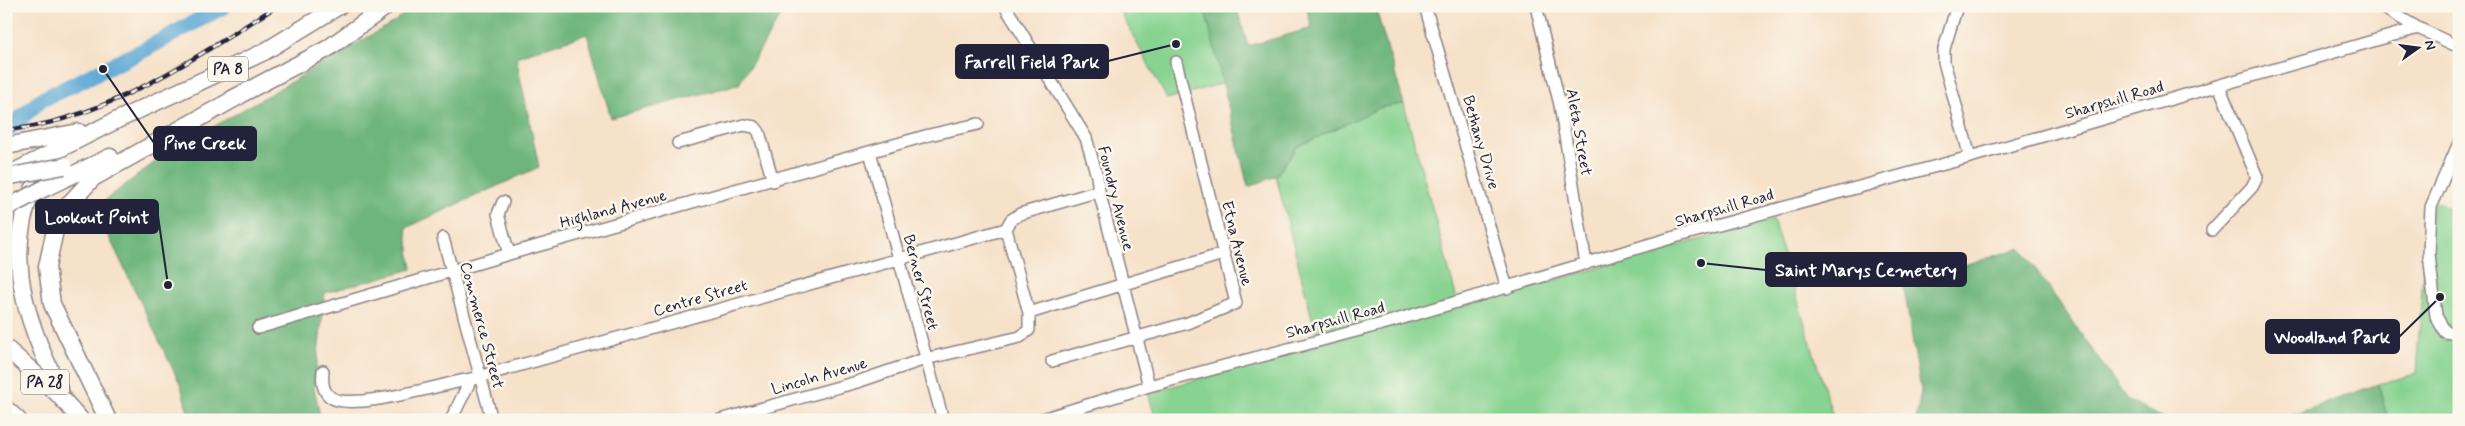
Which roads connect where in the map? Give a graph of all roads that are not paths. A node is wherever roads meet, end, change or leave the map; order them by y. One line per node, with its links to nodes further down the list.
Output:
1 (339, 6): 13 (highway, PA 8)
2 (387, 6): 12 (highway, PA 8)
3 (1005, 6): 24 (street, Foundry Avenue)
4 (1425, 6): 36 (street, Bethany Drive)
5 (1536, 6): 33 (street, Aleta Street)
6 (1957, 6): 21 (street)
7 (2380, 6): 8 (street)
8 (2418, 28): 9 (street); 11 (street, Sharpshill Road)
9 (2459, 47)
10 (1176, 62): 31 (street, Etna Avenue)
11 (2219, 86): 21 (street, Sharpshill Road); 28 (street)
12 (241, 95): 19 (highway, PA 8); 51 (highway)
13 (113, 122): 15 (highway, PA 8); 18 (highway)
14 (978, 124): 20 (street, Highland Avenue)
15 (85, 136): 22 (highway, PA 8); 49 (highway)
16 (678, 143): 23 (street)
17 (2459, 143): 39 (street)
18 (6, 146)
19 (133, 146): 22 (highway, bridge); 26 (highway, PA 8, bridge)
20 (870, 152): 23 (street, Highland Avenue); 32 (street, Berner Street)
21 (1970, 157): 33 (street, Sharpshill Road)
22 (7, 176)
23 (773, 181): 30 (street, Highland Avenue)
24 (1098, 191): 27 (street, Centre Street); 35 (street, Foundry Avenue)
25 (503, 202): 30 (street)
26 (6, 208)
27 (1006, 228): 32 (street, Centre Street); 37 (street)
28 (2212, 230)
29 (443, 238): 34 (street, Commerce Street)
30 (509, 254): 34 (street, Highland Avenue)
31 (1223, 254): 35 (street); 40 (street, Etna Avenue)
32 (900, 258): 42 (street, Berner Street); 45 (street, Centre Street)
33 (1586, 264): 36 (street, Sharpshill Road)
34 (452, 272): 38 (street, Highland Avenue); 45 (street, Commerce Street)
35 (1122, 285): 37 (street); 40 (street, Foundry Avenue)
36 (1507, 288): 46 (street, Sharpshill Road)
37 (1029, 313): 42 (street, Lincoln Avenue)
38 (258, 328)
39 (2459, 334)
40 (1136, 337): 43 (street, Etna Avenue); 46 (street, Foundry Avenue)
41 (6, 348): 50 (highway, PA 28, bridge)
42 (925, 359): 54 (street, Lincoln Avenue); 55 (street, Berner Street)
43 (1052, 361)
44 (323, 371): 45 (street, Centre Street)
45 (475, 378): 52 (street); 53 (street, Commerce Street)
46 (1149, 386): 56 (street, Sharpshill Road)
47 (6, 409): 48 (highway, PA 28)
48 (18, 420)
49 (74, 420)
50 (81, 420)
51 (108, 420)
52 (451, 420)
53 (492, 420)
54 (720, 420)
55 (943, 420)
56 (1039, 420)

